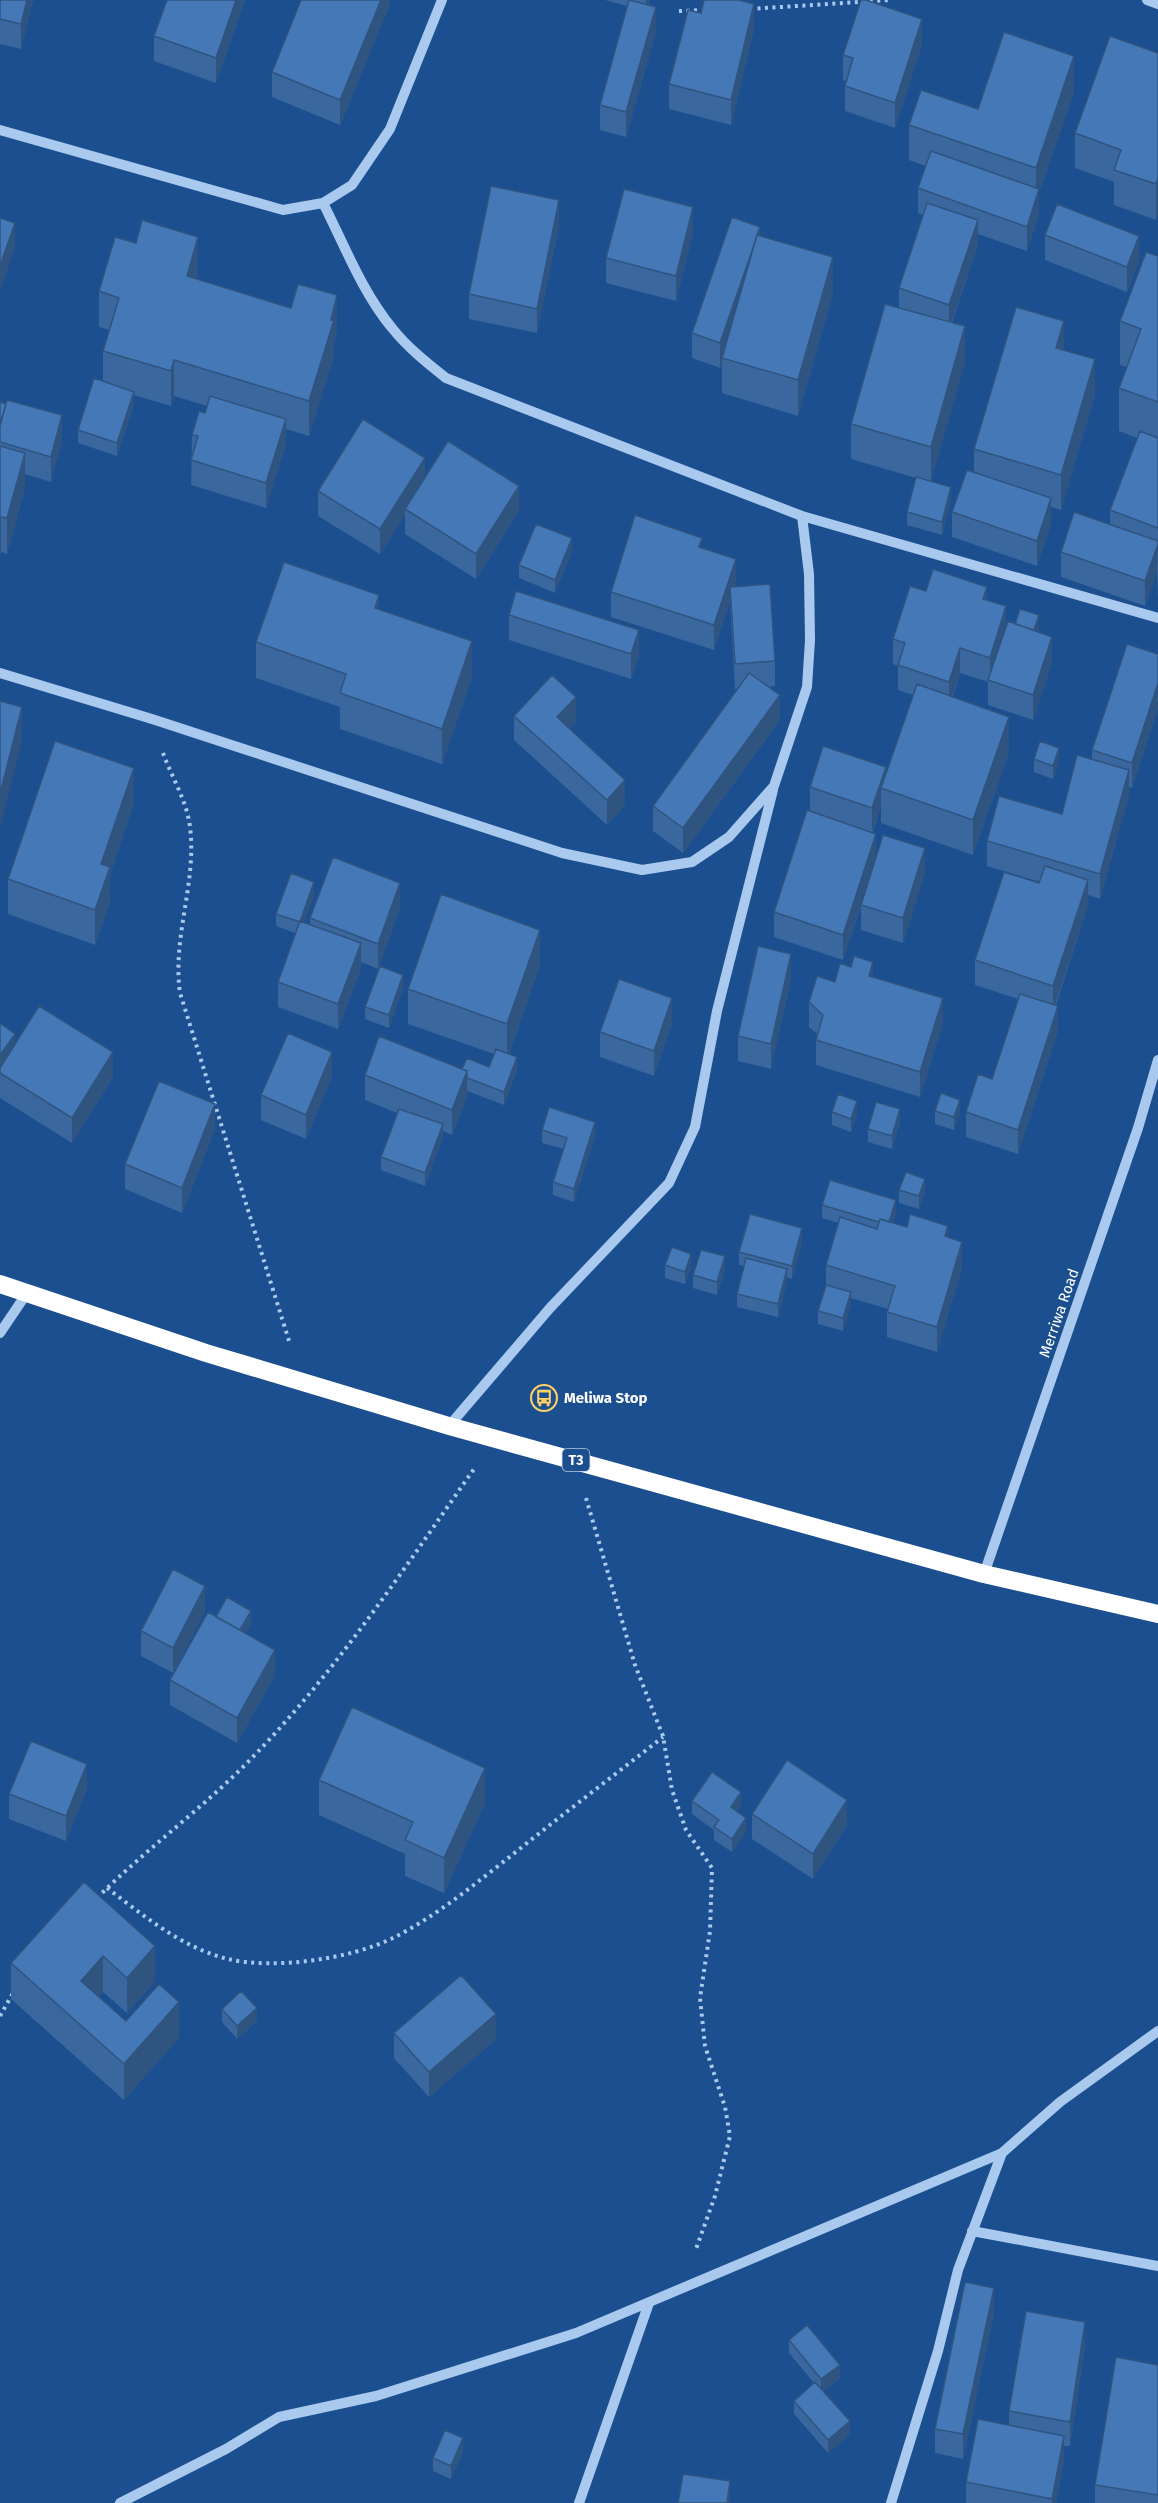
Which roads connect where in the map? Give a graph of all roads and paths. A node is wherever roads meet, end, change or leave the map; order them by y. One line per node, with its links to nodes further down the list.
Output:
1 (442, 0): 9 (street)
2 (890, 0): 5 (path)
3 (1148, 0): 4 (street)
4 (1158, 4)
5 (749, 9)
6 (714, 10): 7 (path)
7 (679, 11)
8 (0, 130): 9 (street)
9 (323, 203): 10 (street)
10 (802, 516): 11 (street); 14 (street)
11 (1158, 618)
12 (0, 673): 13 (street)
13 (152, 718): 14 (street); 19 (path)
14 (774, 786): 20 (street)
15 (1158, 1060): 23 (street, Merriwa Road)
16 (0, 1284): 17 (highway, T3)
17 (27, 1293): 18 (street); 19 (highway, T3)
18 (0, 1333)
19 (302, 1382): 20 (highway, T3)
20 (449, 1426): 21 (highway, T3)
21 (495, 1438): 22 (highway, T3); 26 (path)
22 (575, 1460): 23 (highway, T3); 25 (path)
23 (984, 1574): 24 (highway, T3)
24 (1158, 1614)
25 (663, 1736): 26 (path); 34 (path)
26 (107, 1888): 27 (path)
27 (92, 1903)
28 (18, 1985): 29 (path)
29 (0, 2016)
30 (1158, 2031): 31 (street)
31 (1002, 2153): 32 (street); 34 (street)
32 (972, 2231): 33 (street); 38 (street)
33 (1158, 2266)
34 (681, 2289): 35 (street)
35 (649, 2302): 36 (street); 37 (street)
36 (120, 2503)
37 (579, 2503)
38 (891, 2503)

